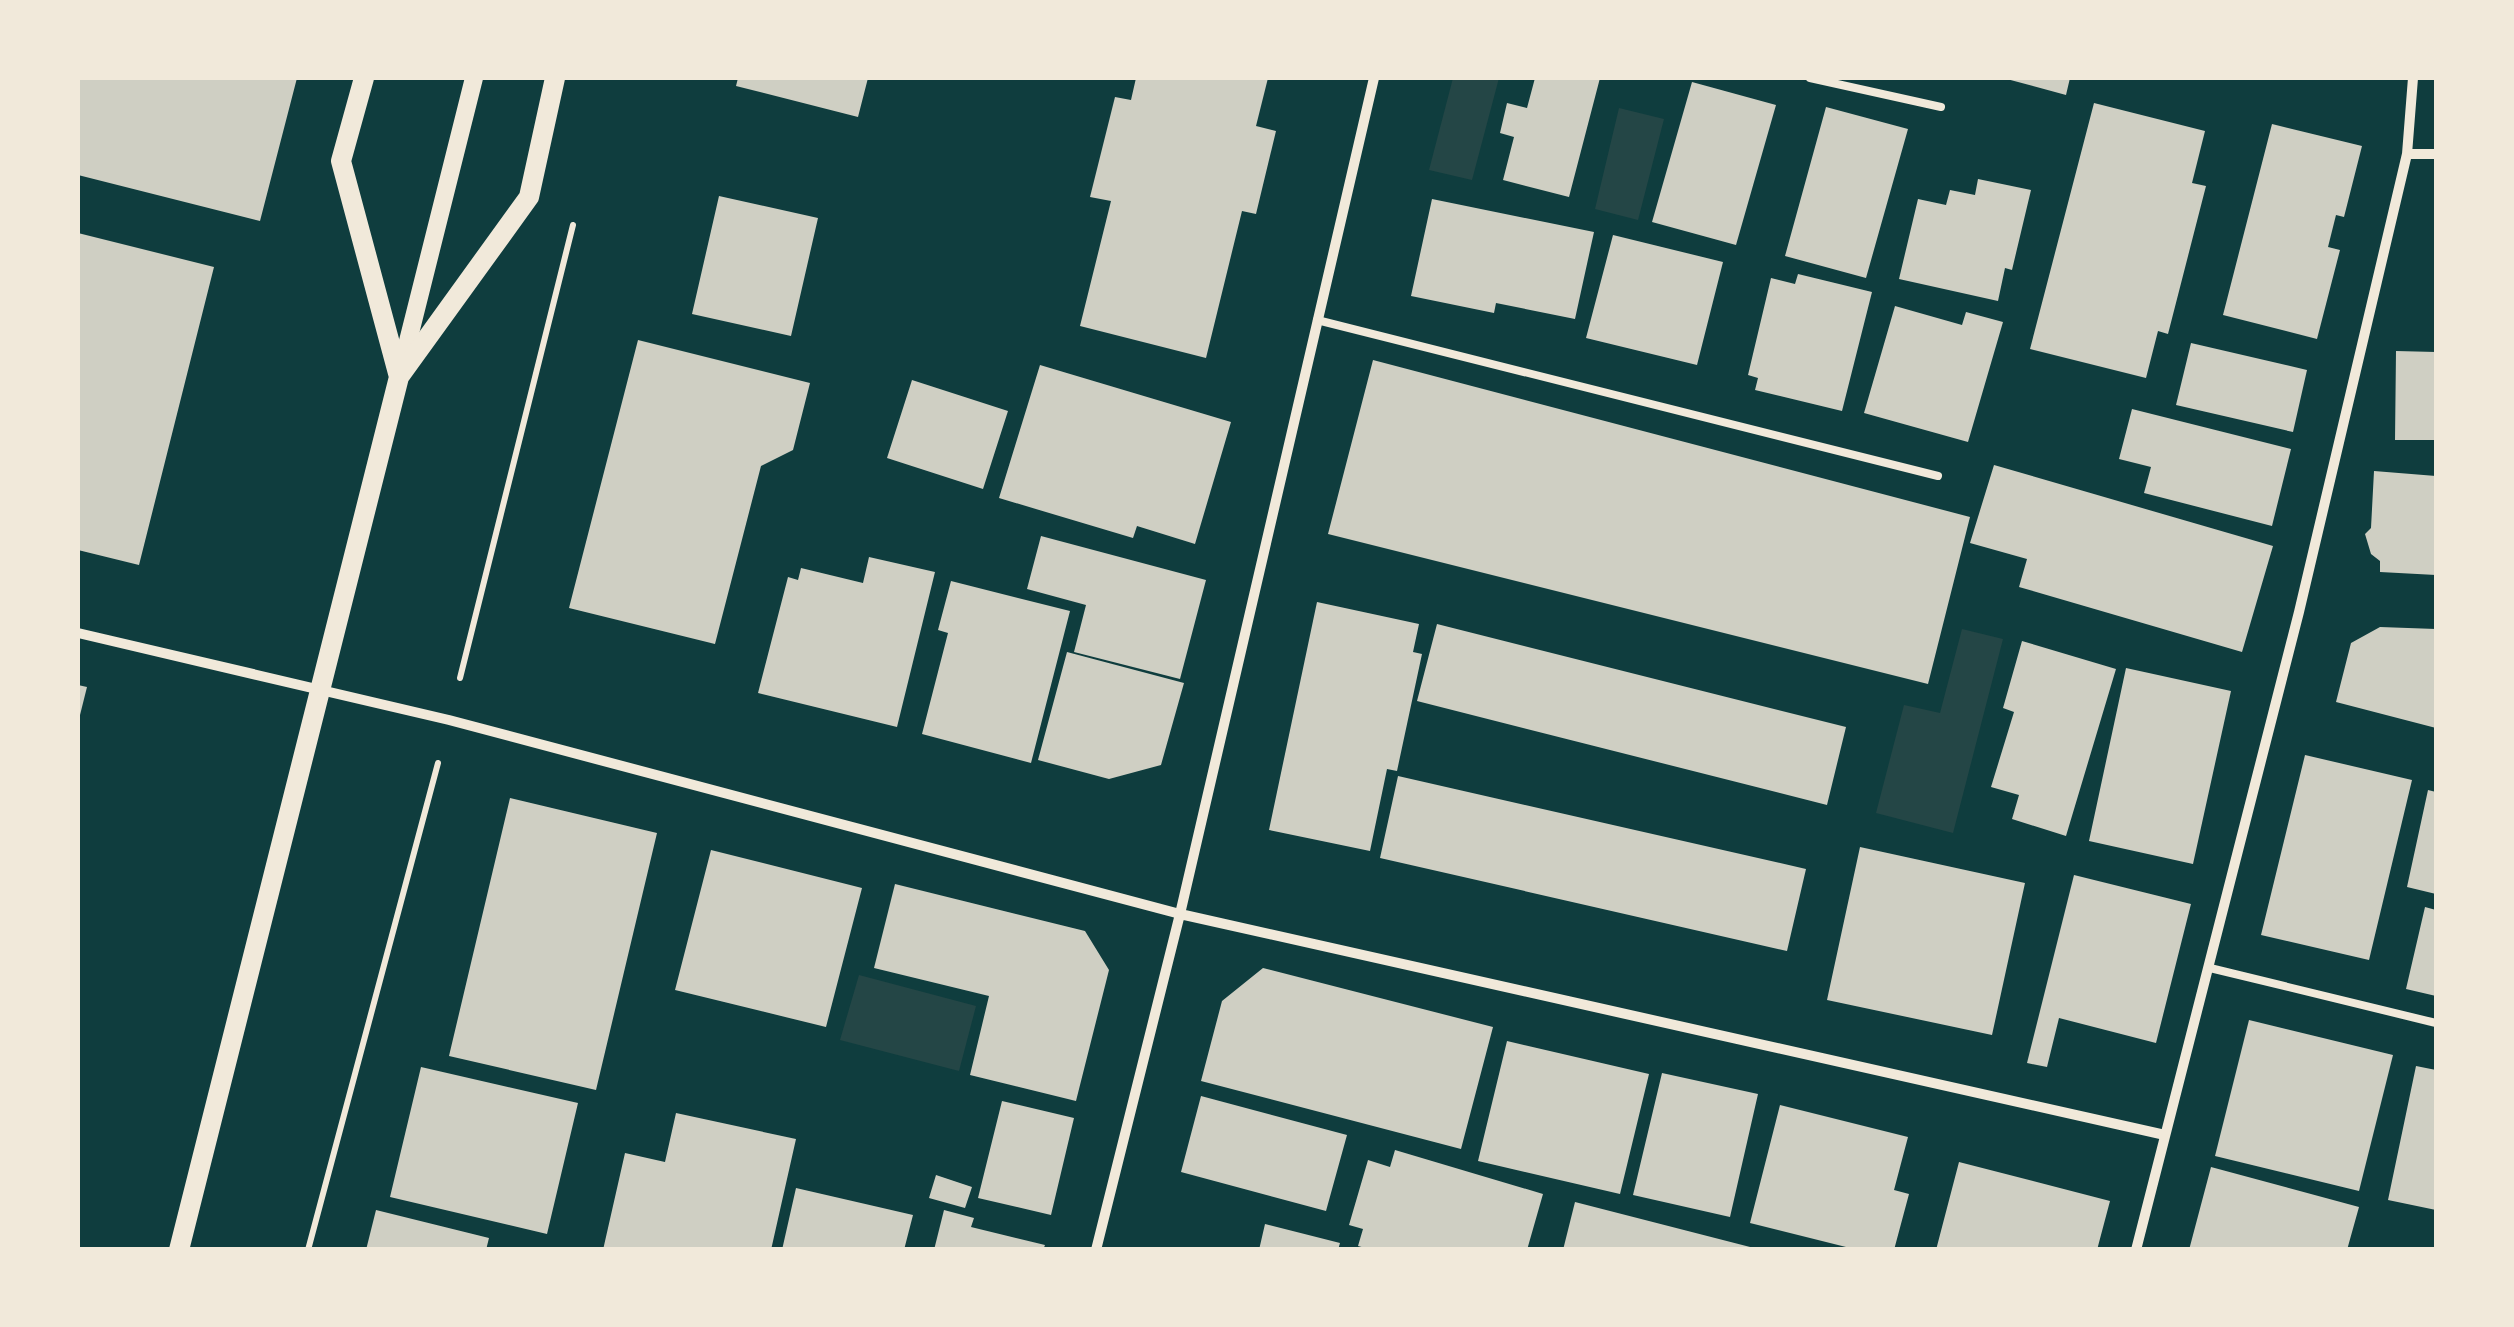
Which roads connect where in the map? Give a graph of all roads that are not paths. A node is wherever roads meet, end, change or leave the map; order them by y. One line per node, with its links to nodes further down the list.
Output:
1 (364, 78): 11 (main road)
2 (474, 78): 11 (street)
3 (555, 78): 11 (main road)
4 (1374, 78): 10 (street)
5 (1810, 78): 7 (lane)
6 (2412, 78): 8 (street)
7 (1940, 107)
8 (2406, 154): 9 (street); 16 (street)
9 (2436, 154)
10 (1317, 320): 12 (lane); 15 (street)
11 (399, 378): 14 (main road)
12 (1938, 476)
13 (78, 633): 14 (street)
14 (318, 689): 15 (street); 19 (main road)
15 (1180, 914): 18 (street); 20 (street)
16 (2210, 968): 17 (lane); 18 (street)
17 (2436, 1023)
18 (2166, 1135): 21 (street)
19 (179, 1250)
20 (1096, 1250)
21 (2136, 1250)

